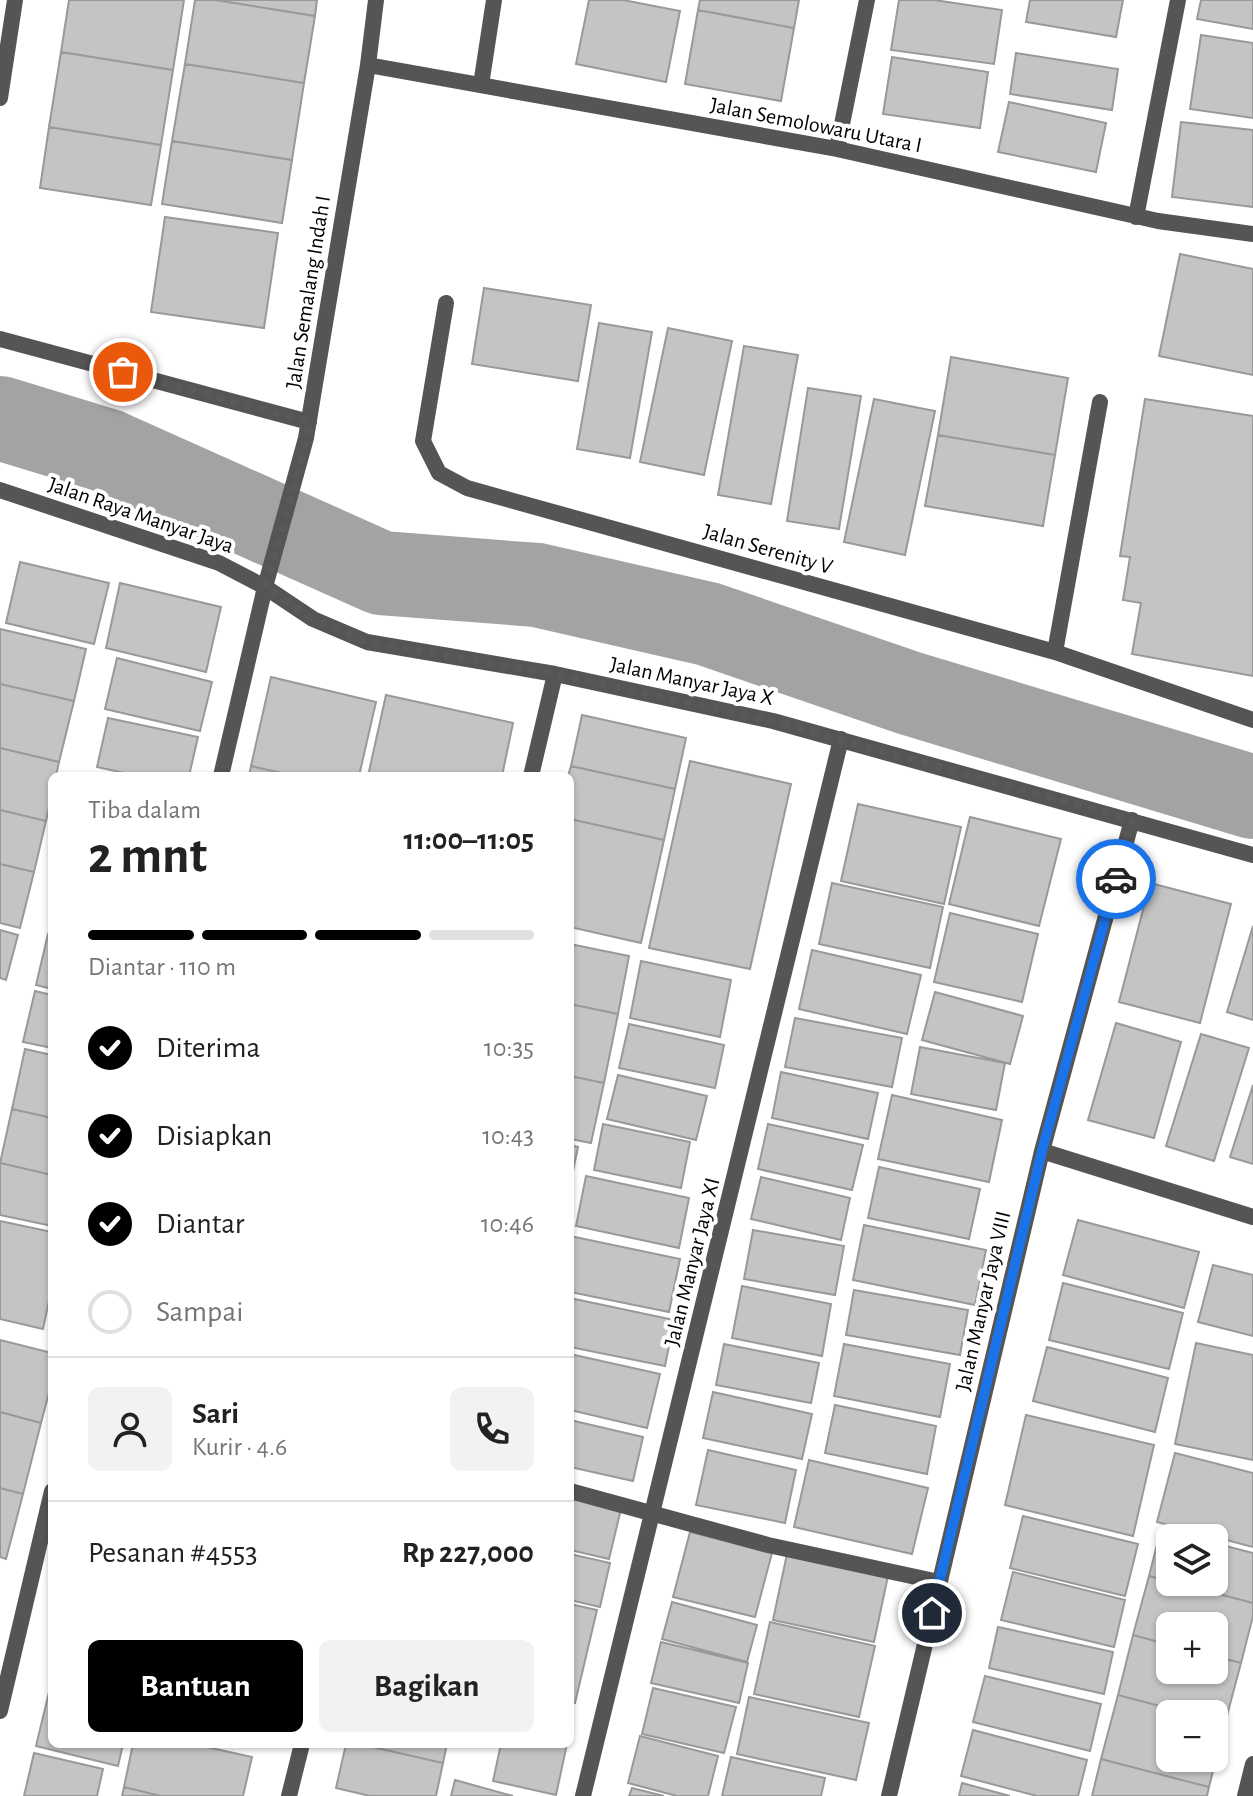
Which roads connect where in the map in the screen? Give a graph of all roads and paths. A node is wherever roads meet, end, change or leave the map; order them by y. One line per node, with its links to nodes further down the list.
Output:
1 (15, 0): 8 (street)
2 (376, 0): 6 (street, Jalan Semalang Indah I)
3 (494, 0): 7 (street)
4 (867, 0): 9 (street)
5 (1178, 0): 10 (street)
6 (368, 65): 7 (street, Jalan Semolowaru Utara I); 15 (street, Jalan Semalang Indah I)
7 (481, 85): 9 (street, Jalan Semolowaru Utara I)
8 (0, 98)
9 (837, 149): 10 (street, Jalan Semolowaru Utara I)
10 (1136, 217): 11 (street, Jalan Semolowaru Utara I)
11 (1253, 234)
12 (446, 303): 18 (street, Jalan Serenity V)
13 (0, 339): 15 (street)
14 (1100, 402): 18 (street)
15 (309, 422): 17 (street, Jalan Semalang Indah I)
16 (0, 490): 17 (street, Jalan Raya Manyar Jaya)
17 (265, 587): 19 (street, Jalan Manyar Jaya X); 22 (street, Jalan Semalang Indah I)
18 (1055, 652): 20 (street, Jalan Serenity V)
19 (555, 674): 21 (street, Jalan Manyar Jaya X); 23 (street)
20 (1253, 720)
21 (841, 739): 24 (street, Jalan Manyar Jaya X); 30 (street, Jalan Manyar Jaya XI)
22 (222, 772)
23 (532, 772)
24 (1132, 820): 25 (street, Jalan Manyar Jaya X); 26 (street, Jalan Manyar Jaya VIII)
25 (1253, 855)
26 (1042, 1151): 27 (street); 31 (street, Jalan Manyar Jaya VIII)
27 (1253, 1217)
28 (574, 1492): 30 (street)
29 (48, 1508): 32 (street)
30 (653, 1513): 31 (street); 36 (street, Jalan Manyar Jaya XI)
31 (939, 1582): 37 (street, Jalan Manyar Jaya VIII)
32 (0, 1711)
33 (301, 1748): 35 (street)
34 (1253, 1764): 38 (street)
35 (289, 1796)
36 (583, 1796)
37 (889, 1796)
38 (1245, 1796)

